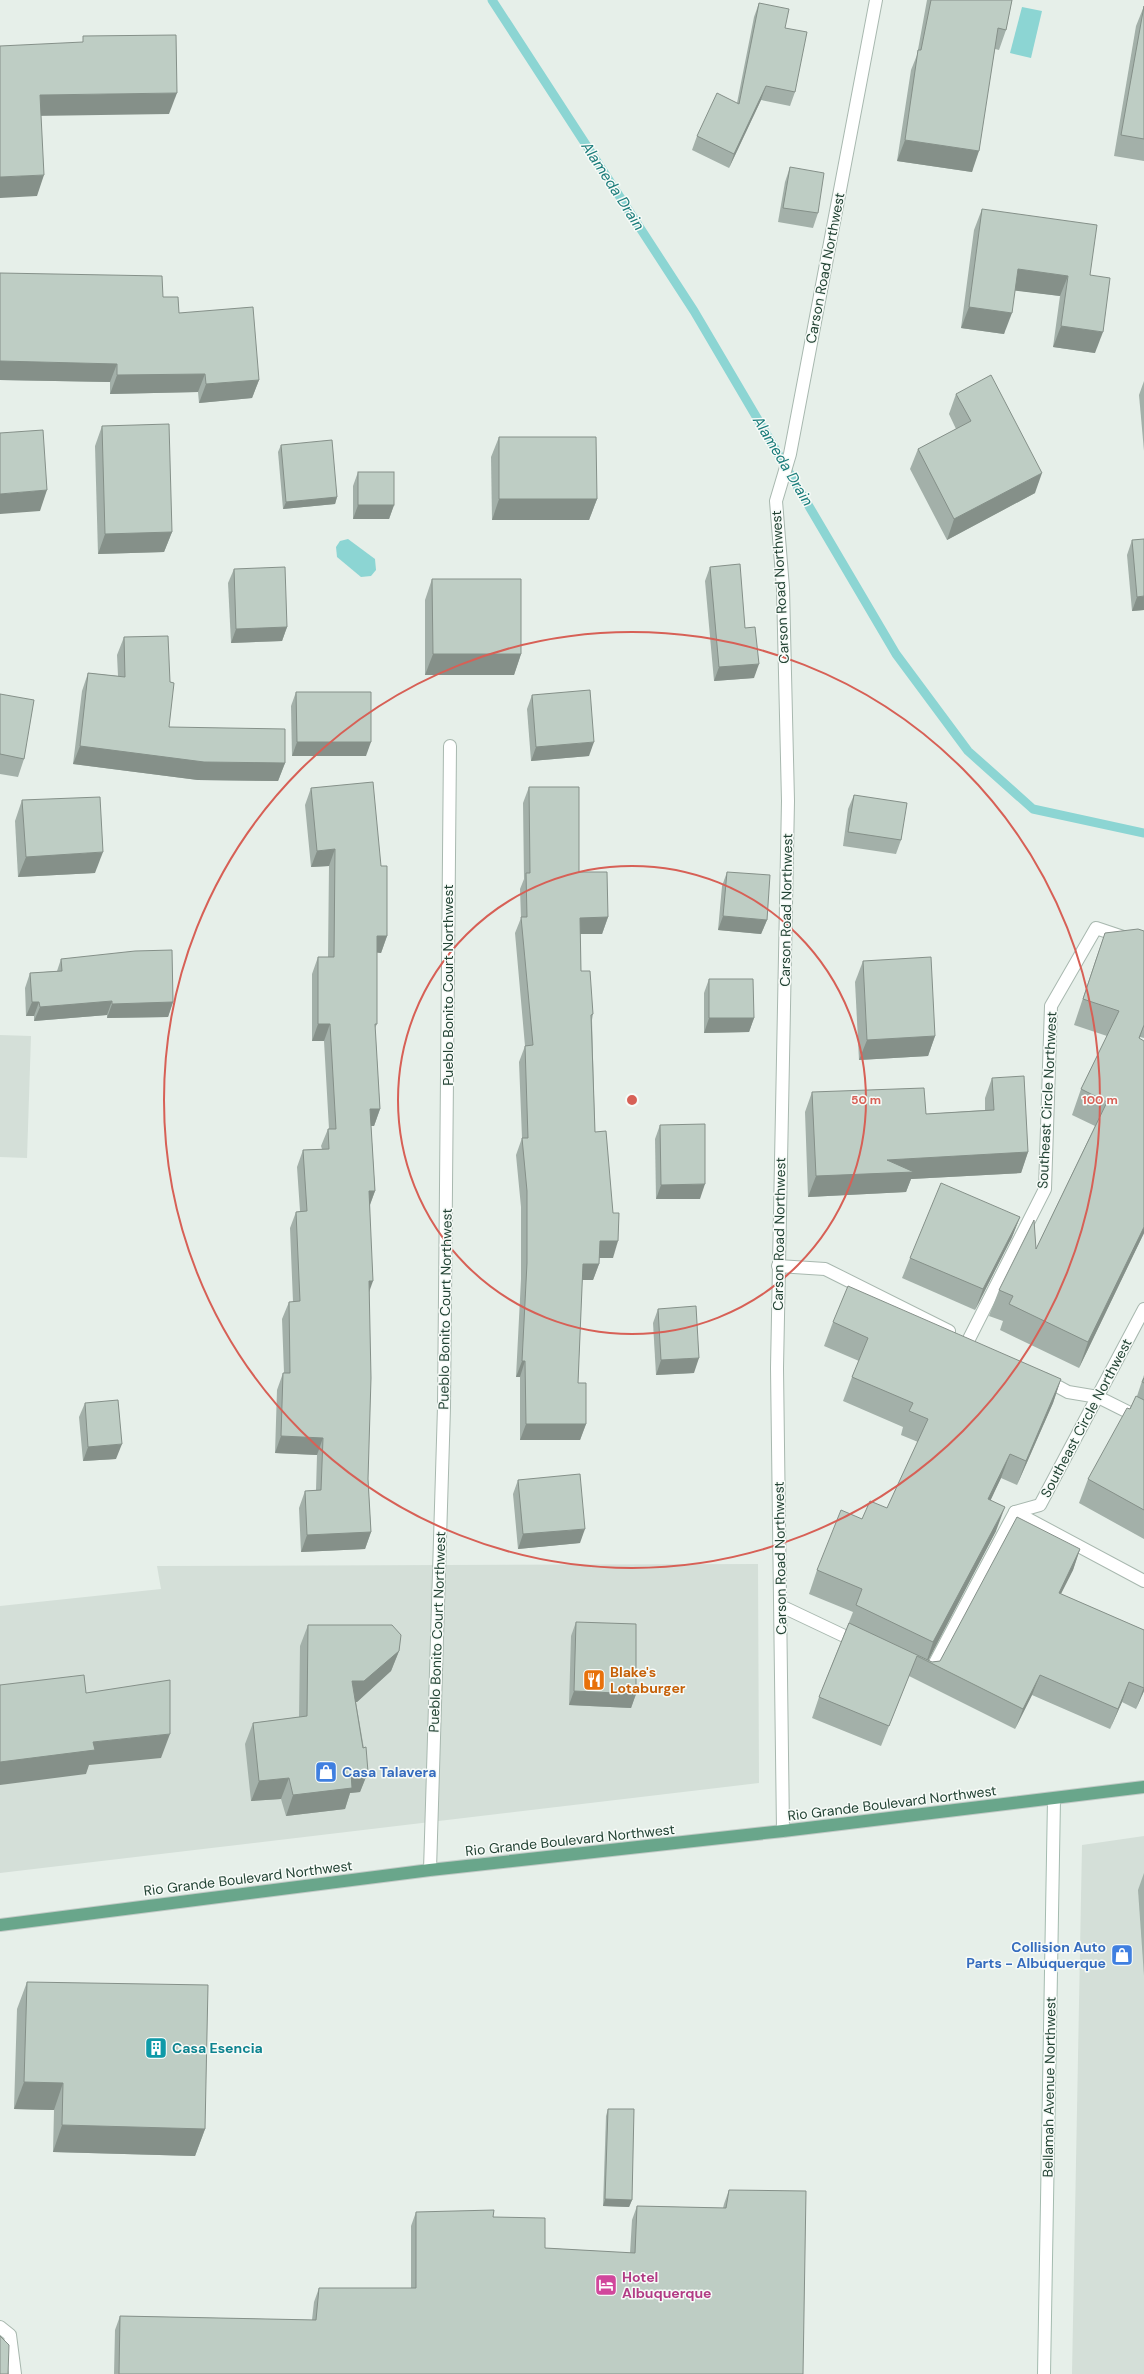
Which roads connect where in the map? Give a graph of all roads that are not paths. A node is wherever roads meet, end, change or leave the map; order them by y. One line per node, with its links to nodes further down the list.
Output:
1 (876, 0): 4 (street, Carson Road Northwest)
2 (450, 746): 19 (street, Pueblo Bonito Court Northwest)
3 (1144, 944): 6 (street, Southeast Circle Northwest)
4 (778, 1266): 6 (street); 13 (street, Carson Road Northwest)
5 (1144, 1309): 9 (street, Southeast Circle Northwest)
6 (968, 1341): 7 (street)
7 (981, 1348)
8 (1035, 1375): 9 (street)
9 (1098, 1397): 10 (street); 11 (street, Southeast Circle Northwest)
10 (1144, 1420)
11 (1015, 1512): 12 (street); 15 (street)
12 (1144, 1581)
13 (781, 1606): 14 (street); 18 (street, Carson Road Northwest)
14 (865, 1646)
15 (914, 1670)
16 (1144, 1787): 17 (main road, Rio Grande Boulevard Northwest)
17 (1054, 1799): 18 (main road, Rio Grande Boulevard Northwest); 23 (street, Bellamah Avenue Northwest)
18 (783, 1832): 19 (main road, Rio Grande Boulevard Northwest)
19 (430, 1870): 20 (main road, Rio Grande Boulevard Northwest)
20 (0, 1924)
21 (0, 2327): 22 (street)
22 (16, 2374)
23 (1044, 2374)

